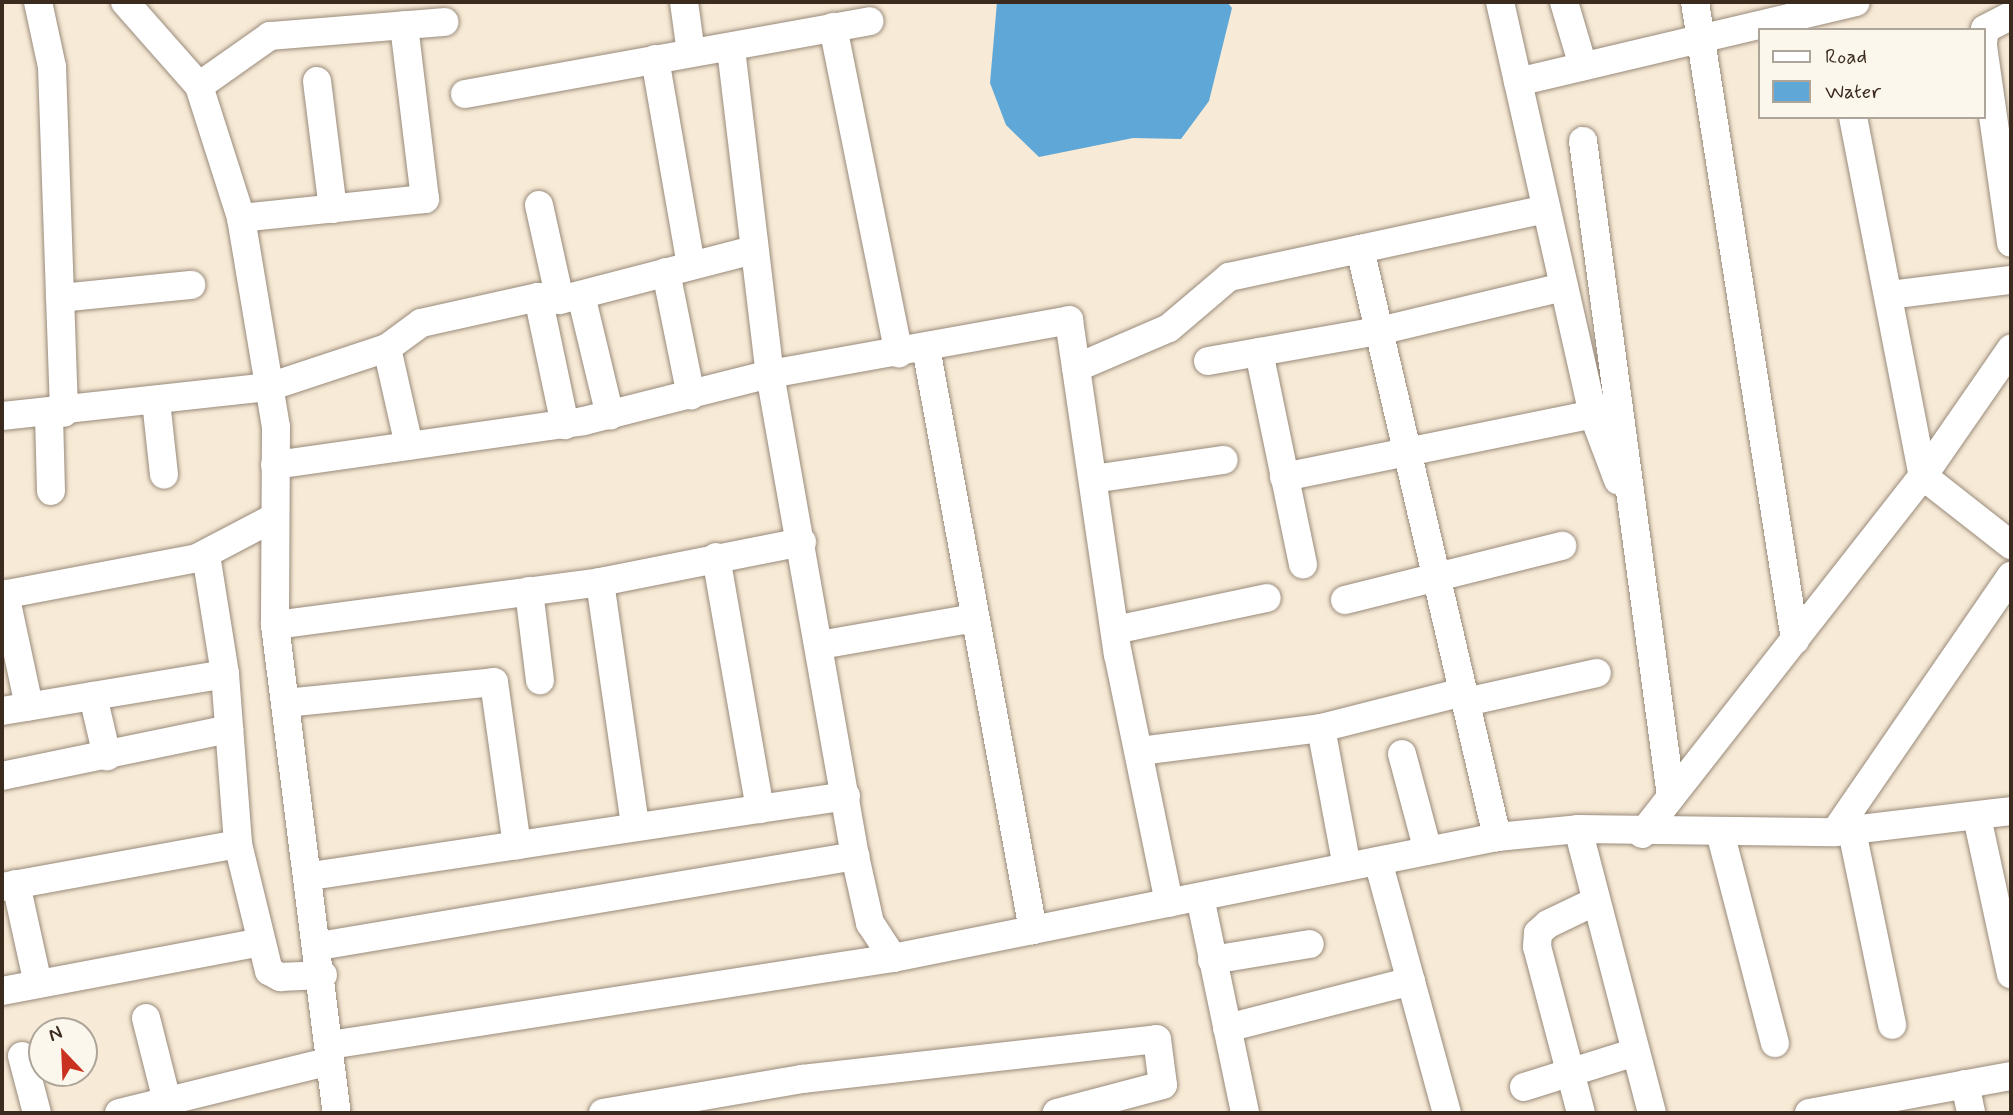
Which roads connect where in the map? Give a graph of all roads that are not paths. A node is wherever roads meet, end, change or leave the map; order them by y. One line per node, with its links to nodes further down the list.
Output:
1 (38, 2): 40 (street)
2 (125, 2): 23 (street)
3 (684, 2): 17 (street)
4 (1500, 2): 22 (street)
5 (1564, 2): 19 (street)
6 (1695, 2): 15 (street)
7 (1856, 2): 8 (street)
8 (1828, 13): 15 (street)
9 (2011, 16): 14 (street)
10 (869, 20): 13 (street)
11 (444, 22): 12 (street)
12 (404, 25): 23 (street); 28 (street)
13 (833, 27): 16 (street); 44 (street)
14 (1985, 29)
15 (1704, 38): 19 (street); 84 (street)
16 (730, 49): 17 (street); 33 (street)
17 (691, 53): 18 (street)
18 (655, 59): 24 (street); 34 (street)
19 (1583, 66): 22 (street)
20 (1985, 76): 31 (street)
21 (317, 81): 28 (street)
22 (1518, 82): 29 (street)
23 (199, 86): 30 (street)
24 (466, 94)
25 (1853, 119): 38 (street)
26 (1583, 141): 66 (street)
27 (539, 205): 39 (street)
28 (333, 209): 30 (street)
29 (1546, 209): 32 (street); 37 (street)
30 (241, 218): 49 (street)
31 (2011, 243)
32 (1360, 249): 41 (street); 47 (street)
33 (753, 250): 34 (street); 48 (street)
34 (678, 269): 39 (street); 50 (street)
35 (2011, 280): 38 (street)
36 (191, 285): 40 (street)
37 (1564, 286): 41 (street); 53 (street)
38 (1890, 295): 62 (street)
39 (560, 297): 42 (street); 55 (street); 56 (street)
40 (60, 298): 52 (street)
41 (1379, 331): 45 (street); 58 (street)
42 (387, 348): 49 (street); 57 (street)
43 (2011, 349): 62 (street)
44 (912, 350): 47 (street); 48 (street); 81 (street)
45 (1259, 352): 46 (street); 63 (street)
46 (1208, 361)
47 (1076, 368): 64 (street)
48 (771, 374): 50 (street); 68 (street)
49 (269, 387): 51 (street); 60 (street)
50 (691, 396): 55 (street)
51 (156, 401): 52 (street); 61 (street)
52 (57, 414): 54 (street); 65 (street)
53 (1593, 414): 58 (street); 66 (street)
54 (2, 416)
55 (610, 416): 56 (street)
56 (565, 425): 57 (street)
57 (409, 446): 60 (street)
58 (1408, 456): 63 (street); 75 (street)
59 (1224, 460): 64 (street)
60 (275, 465): 67 (street)
61 (164, 475)
62 (1923, 476): 69 (street); 84 (street)
63 (1284, 477): 73 (street)
64 (1093, 479): 83 (street)
65 (51, 491)
66 (1632, 508): 101 (street)
67 (275, 517): 71 (street); 82 (street)
68 (802, 542): 72 (street); 85 (street)
69 (2011, 545)
70 (1562, 546): 75 (street)
71 (206, 555): 78 (street); 87 (street)
72 (716, 557): 76 (street); 102 (street)
73 (1303, 564)
74 (2011, 576): 107 (street)
75 (1437, 578): 80 (street); 90 (street)
76 (600, 582): 77 (street); 105 (street)
77 (529, 592): 82 (street); 88 (street)
78 (4, 594): 92 (street)
79 (1267, 598): 83 (street)
80 (1345, 600)
81 (975, 618): 85 (street); 122 (street)
82 (275, 625): 91 (street)
83 (1115, 630): 96 (street)
84 (1795, 640): 101 (street)
85 (820, 646): 100 (street)
86 (1597, 673): 90 (street)
87 (225, 674): 89 (street); 95 (street)
88 (540, 680)
89 (93, 696): 92 (street); 98 (street)
90 (1464, 697): 94 (street); 110 (street)
91 (285, 703): 112 (street); 117 (street)
92 (29, 706): 93 (street)
93 (2, 711)
94 (1321, 728): 96 (street); 116 (street)
95 (229, 729): 98 (street); 111 (street)
96 (1140, 751): 121 (street)
97 (1402, 754): 113 (street)
98 (107, 755): 99 (street)
99 (2, 776)
100 (846, 796): 102 (street); 114 (street)
101 (1671, 796): 108 (street)
102 (760, 809): 105 (street)
103 (2011, 811): 104 (street)
104 (1977, 817): 107 (street); 128 (street)
105 (635, 827): 112 (street)
106 (1577, 829): 108 (street); 110 (street); 120 (street)
107 (1843, 832): 109 (street); 134 (street)
108 (1642, 834): 109 (street)
109 (1721, 836): 136 (street)
110 (1497, 837): 113 (street)
111 (238, 844): 118 (street); 123 (street)
112 (517, 845): 117 (street)
113 (1428, 851): 115 (street)
114 (855, 856): 125 (street); 126 (street)
115 (1378, 861): 116 (street); 130 (street)
116 (1347, 867): 119 (street)
117 (311, 876): 125 (street)
118 (9, 885): 131 (street)
119 (1200, 897): 121 (street); 127 (street)
120 (1596, 901): 137 (street); 140 (street)
121 (1169, 903): 122 (street)
122 (1033, 930): 126 (street)
123 (261, 943): 129 (street); 131 (street)
124 (1310, 944): 127 (street)
125 (319, 946): 129 (street)
126 (893, 958): 138 (street)
127 (1212, 960): 135 (street)
128 (2011, 974)
129 (323, 975): 138 (street)
130 (1411, 981): 135 (street); 153 (street)
131 (38, 984): 132 (street)
132 (2, 991)
133 (146, 1018): 145 (street)
134 (1892, 1025)
135 (1227, 1028): 152 (street)
136 (1774, 1043)
137 (1636, 1052): 140 (street); 155 (street)
138 (330, 1053): 145 (street); 149 (street)
139 (22, 1056): 147 (street)
140 (1570, 1072): 143 (street); 154 (street)
141 (2011, 1076): 142 (street)
142 (1965, 1084): 146 (street); 157 (street)
143 (1524, 1087)
144 (688, 1106): 150 (street); 151 (street)
145 (169, 1107): 148 (street)
146 (1880, 1107): 156 (street)
147 (37, 1113)
148 (119, 1113)
149 (337, 1113)
150 (603, 1113)
151 (1057, 1113)
152 (1245, 1113)
153 (1447, 1113)
154 (1581, 1113)
155 (1652, 1113)
156 (1809, 1113)
157 (1971, 1113)

